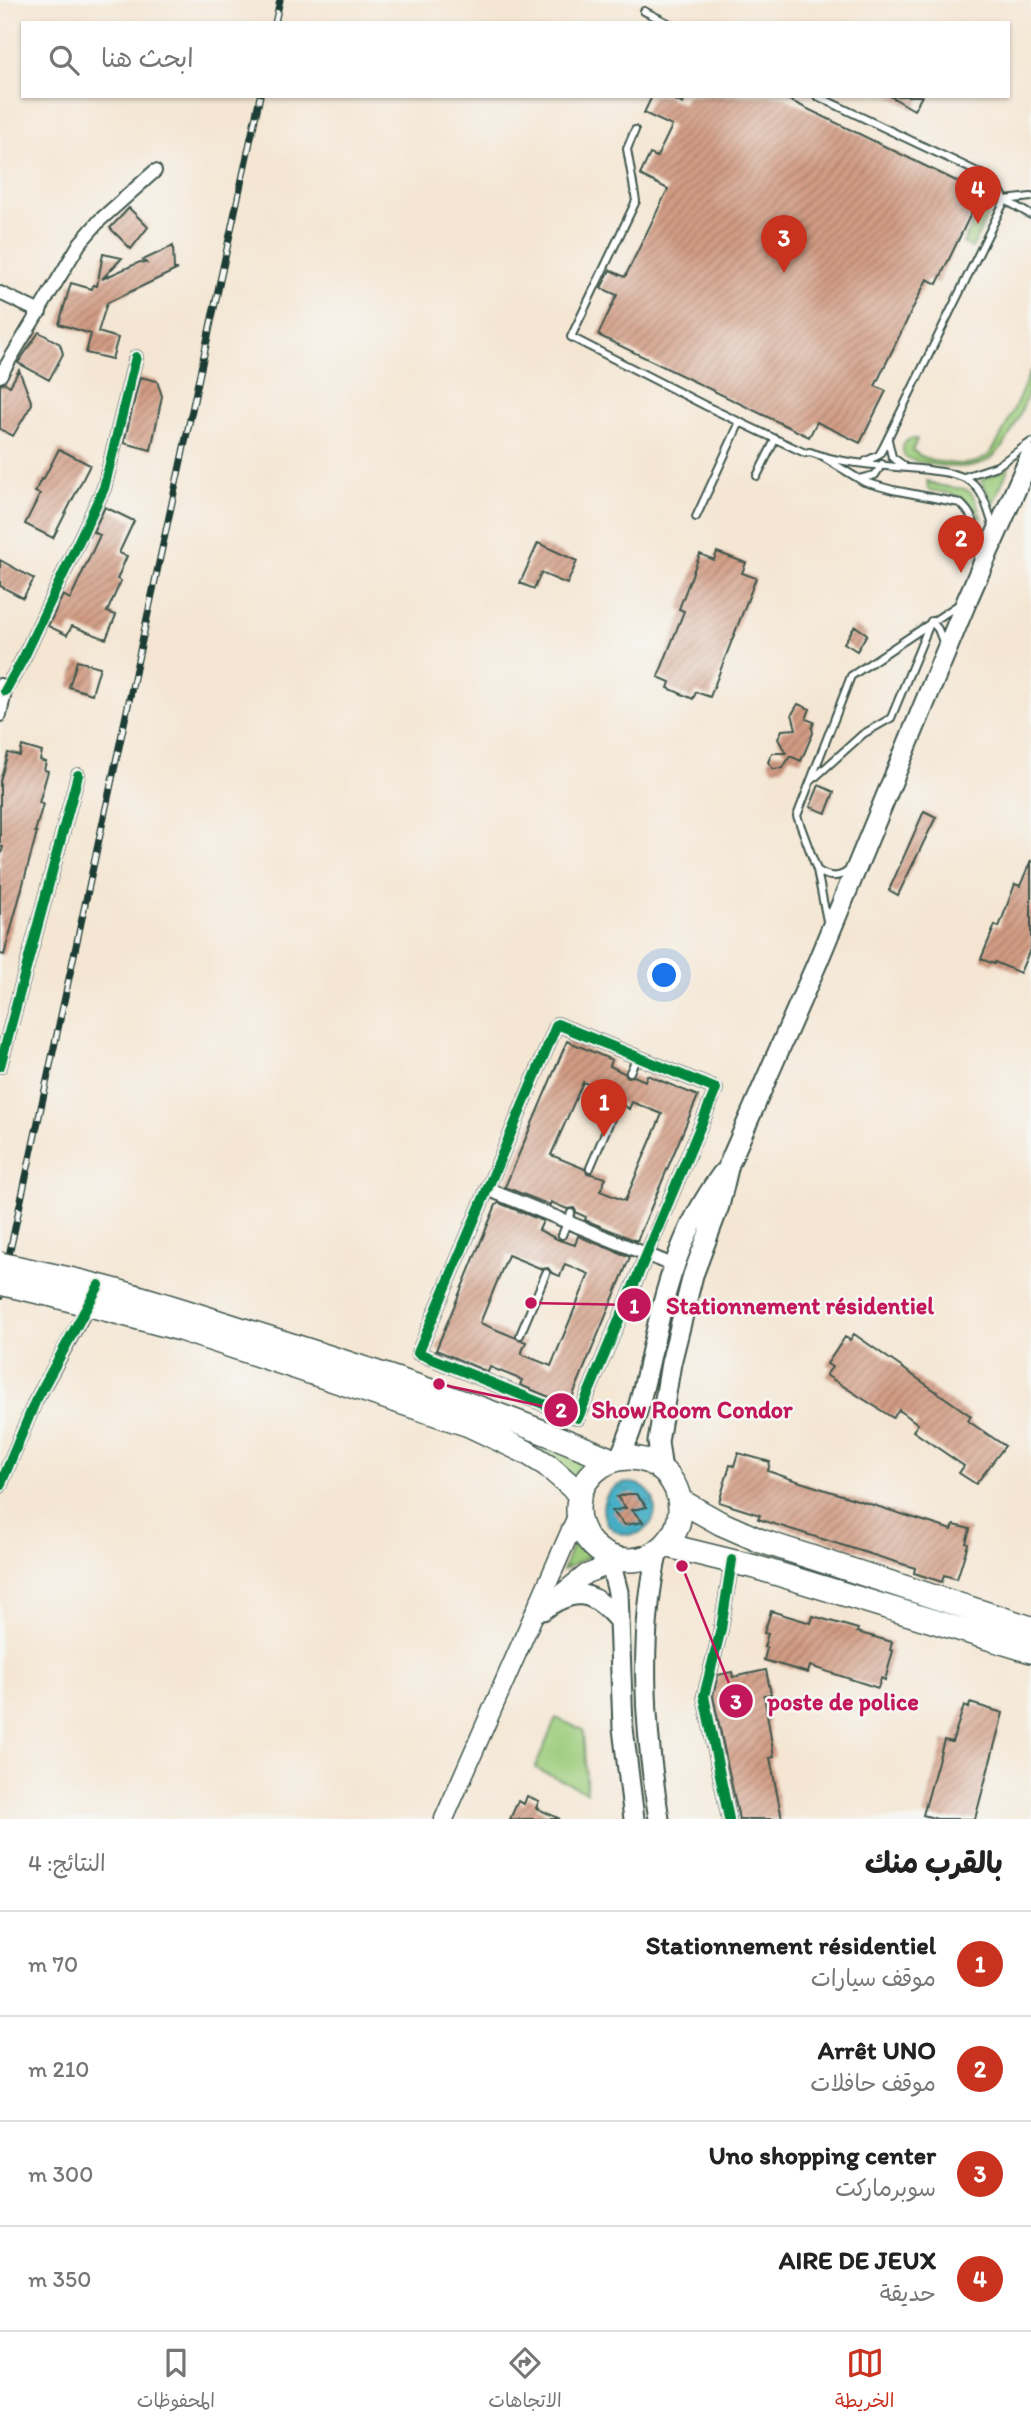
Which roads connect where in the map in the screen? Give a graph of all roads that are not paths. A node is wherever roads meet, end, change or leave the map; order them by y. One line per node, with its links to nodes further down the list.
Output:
1 (644, 11): 2 (lane)
2 (664, 21)
3 (821, 98): 7 (lane)
4 (635, 130): 13 (lane)
5 (155, 171): 10 (street)
6 (1031, 197): 7 (lane)
7 (1005, 200): 8 (lane); 14 (lane)
8 (1031, 215)
9 (0, 293): 10 (street)
10 (40, 312): 12 (street)
11 (136, 357): 31 (street)
12 (0, 376)
13 (740, 422): 15 (lane); 25 (lane)
14 (889, 434): 19 (lane); 21 (lane)
15 (775, 440): 18 (lane); 22 (lane)
16 (1031, 442): 23 (lane)
17 (1031, 455): 26 (main road)
18 (824, 457): 19 (lane); 24 (lane)
19 (857, 462): 20 (lane)
20 (882, 464): 21 (lane); 24 (lane)
21 (904, 466): 23 (lane)
22 (757, 476)
23 (964, 477): 26 (lane)
24 (857, 479): 27 (lane)
25 (696, 517)
26 (997, 536): 27 (main road)
27 (978, 576): 28 (main road)
28 (968, 598): 29 (lane); 30 (main road)
29 (931, 621): 30 (lane); 34 (lane); 34 (lane)
30 (943, 658): 35 (main road)
31 (2, 688): 32 (street)
32 (0, 715)
33 (78, 775): 38 (street)
34 (810, 781): 36 (lane)
35 (860, 859): 36 (lane); 37 (main road)
36 (817, 870): 37 (lane)
37 (829, 933): 43 (main road)
38 (5, 1020): 40 (street)
39 (637, 1057): 41 (lane); 45 (street); 48 (street)
40 (0, 1066)
41 (630, 1072)
42 (616, 1107): 44 (lane)
43 (729, 1164): 50 (main road); 58 (main road)
44 (590, 1168)
45 (487, 1189): 46 (street); 56 (street)
46 (570, 1217): 47 (lane); 48 (street)
47 (562, 1236)
48 (646, 1255): 50 (street); 56 (street)
49 (0, 1264): 53 (highway, bridge)
50 (675, 1266): 57 (main road)
51 (546, 1273): 55 (lane)
52 (0, 1283): 53 (highway, bridge)
53 (50, 1284): 54 (highway)
54 (94, 1294): 56 (highway); 59 (street); 61 (highway)
55 (520, 1335)
56 (577, 1431): 57 (highway)
57 (616, 1460): 58 (highway); 61 (highway)
58 (662, 1470): 60 (highway)
59 (0, 1486)
60 (679, 1500): 62 (highway); 67 (highway)
61 (579, 1504): 63 (highway); 68 (main road)
62 (662, 1548): 63 (highway); 64 (highway); 72 (main road)
63 (611, 1558): 65 (main road); 66 (main road)
64 (732, 1560): 69 (highway); 73 (street)
65 (543, 1610): 66 (main road); 68 (main road)
66 (619, 1622): 71 (main road)
67 (1031, 1628)
68 (522, 1642): 70 (main road)
69 (1031, 1651)
70 (444, 1819)
71 (634, 1819)
72 (659, 1819)
73 (729, 1819)

